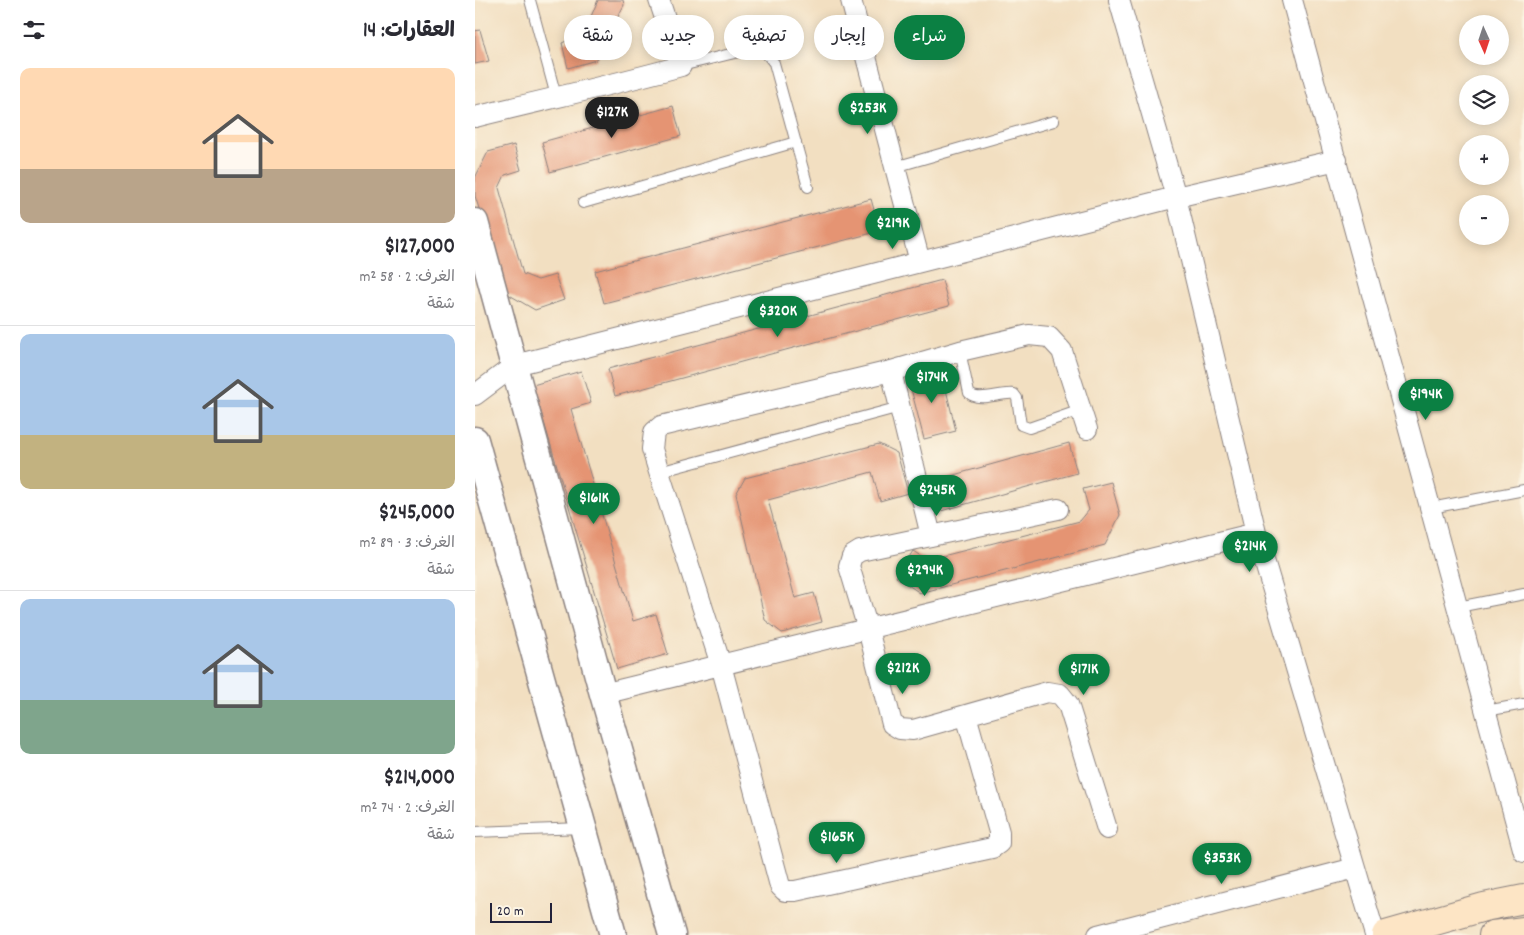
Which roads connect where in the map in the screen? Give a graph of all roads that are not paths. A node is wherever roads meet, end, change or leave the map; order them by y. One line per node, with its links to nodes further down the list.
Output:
1 (530, 0): 7 (lane)
2 (659, 0): 6 (street)
3 (851, 0): 12 (street)
4 (1119, 0): 14 (street)
5 (1292, 0): 11 (street)
6 (681, 66): 7 (street); 10 (lane)
7 (556, 96): 8 (street)
8 (475, 118)
9 (1054, 121): 12 (lane)
10 (796, 142): 13 (lane); 15 (lane)
11 (1337, 160): 14 (street); 28 (street)
12 (895, 167): 17 (street)
13 (808, 187)
14 (1176, 197): 17 (street); 30 (street)
15 (583, 202)
16 (475, 222): 19 (street)
17 (920, 262): 19 (street)
18 (960, 351): 20 (street); 23 (street); 23 (lane)
19 (515, 364): 21 (street); 36 (street)
20 (891, 371): 22 (street); 26 (street)
21 (475, 395)
22 (900, 407): 26 (lane); 31 (street)
23 (1081, 410): 24 (street)
24 (1087, 429)
25 (475, 440): 40 (street)
26 (659, 472): 35 (street)
27 (1524, 490): 28 (lane)
28 (1431, 508): 33 (street)
29 (1058, 509): 31 (street)
30 (1256, 533): 34 (street); 44 (street)
31 (931, 536): 34 (street)
32 (1524, 594): 33 (lane)
33 (1458, 607): 38 (street)
34 (868, 629): 35 (street); 39 (street)
35 (721, 665): 36 (street); 39 (street)
36 (603, 694): 49 (street)
37 (1524, 704): 38 (lane)
38 (1486, 711): 43 (street)
39 (966, 715): 41 (street)
40 (583, 828): 42 (lane); 48 (street)
41 (1107, 829)
42 (475, 832)
43 (1524, 852)
44 (1355, 868): 50 (street); 51 (street)
45 (1524, 900): 46 (main road)
46 (1484, 907): 52 (main road); 53 (main road)
47 (1524, 931): 53 (main road)
48 (613, 935)
49 (672, 935)
50 (1098, 935)
51 (1375, 935)
52 (1386, 935)
53 (1493, 935)

